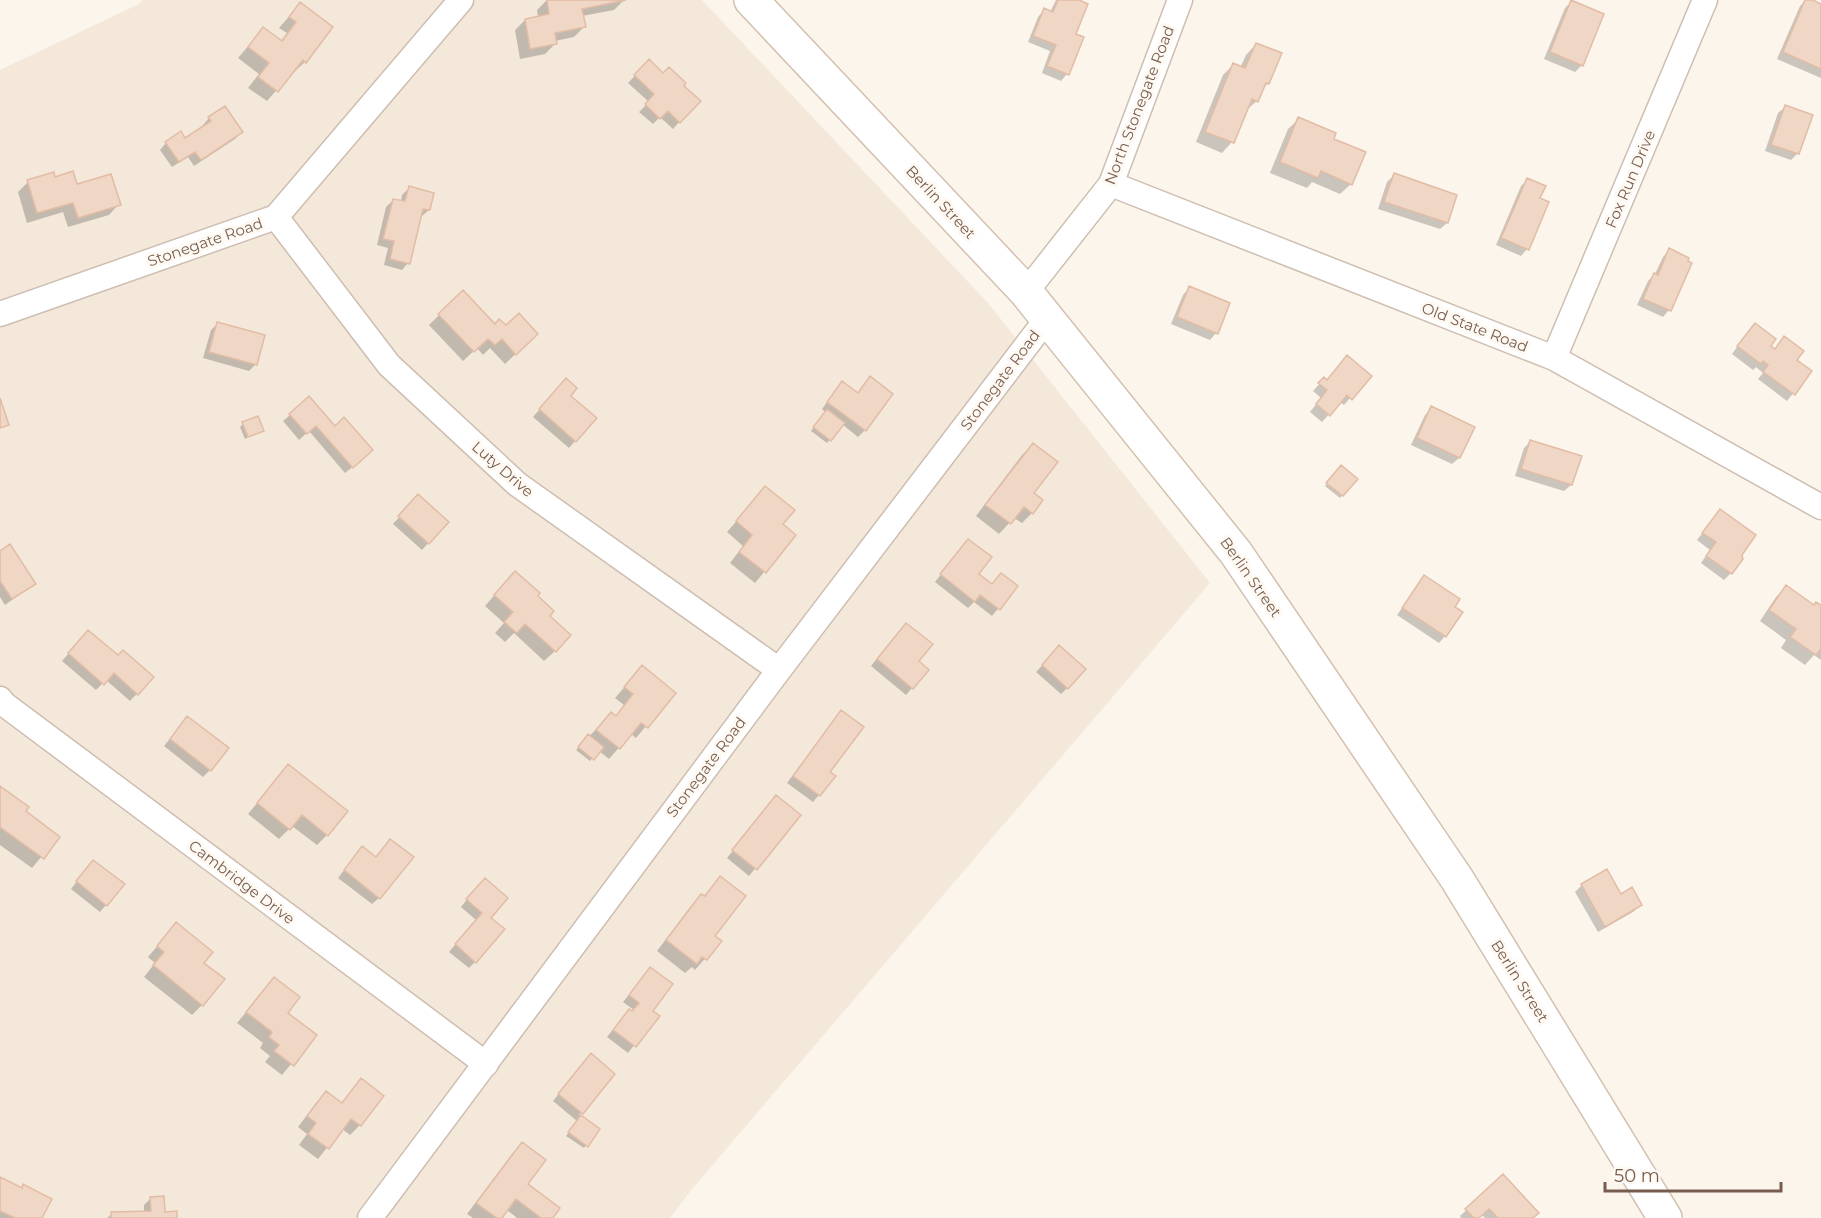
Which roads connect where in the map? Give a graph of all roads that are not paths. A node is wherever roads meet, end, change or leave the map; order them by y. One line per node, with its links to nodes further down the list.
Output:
1 (461, 0): 6 (street, Stonegate Road)
2 (750, 0): 7 (main road, Berlin Street)
3 (1180, 0): 5 (street, North Stonegate Road)
4 (1705, 0): 10 (street, Fox Run Drive)
5 (1111, 184): 7 (street, North Stonegate Road); 10 (street, Old State Road)
6 (276, 217): 8 (street, Stonegate Road); 12 (street, Luty Drive)
7 (1026, 292): 9 (main road, Berlin Street)
8 (0, 314)
9 (1046, 320): 12 (street, Stonegate Road); 16 (main road, Berlin Street)
10 (1554, 358): 11 (street, Old State Road)
11 (1821, 507)
12 (779, 670): 14 (street, Stonegate Road)
13 (0, 699): 14 (street, Cambridge Drive)
14 (486, 1064): 15 (street, Stonegate Road)
15 (370, 1218)
16 (1665, 1218)

